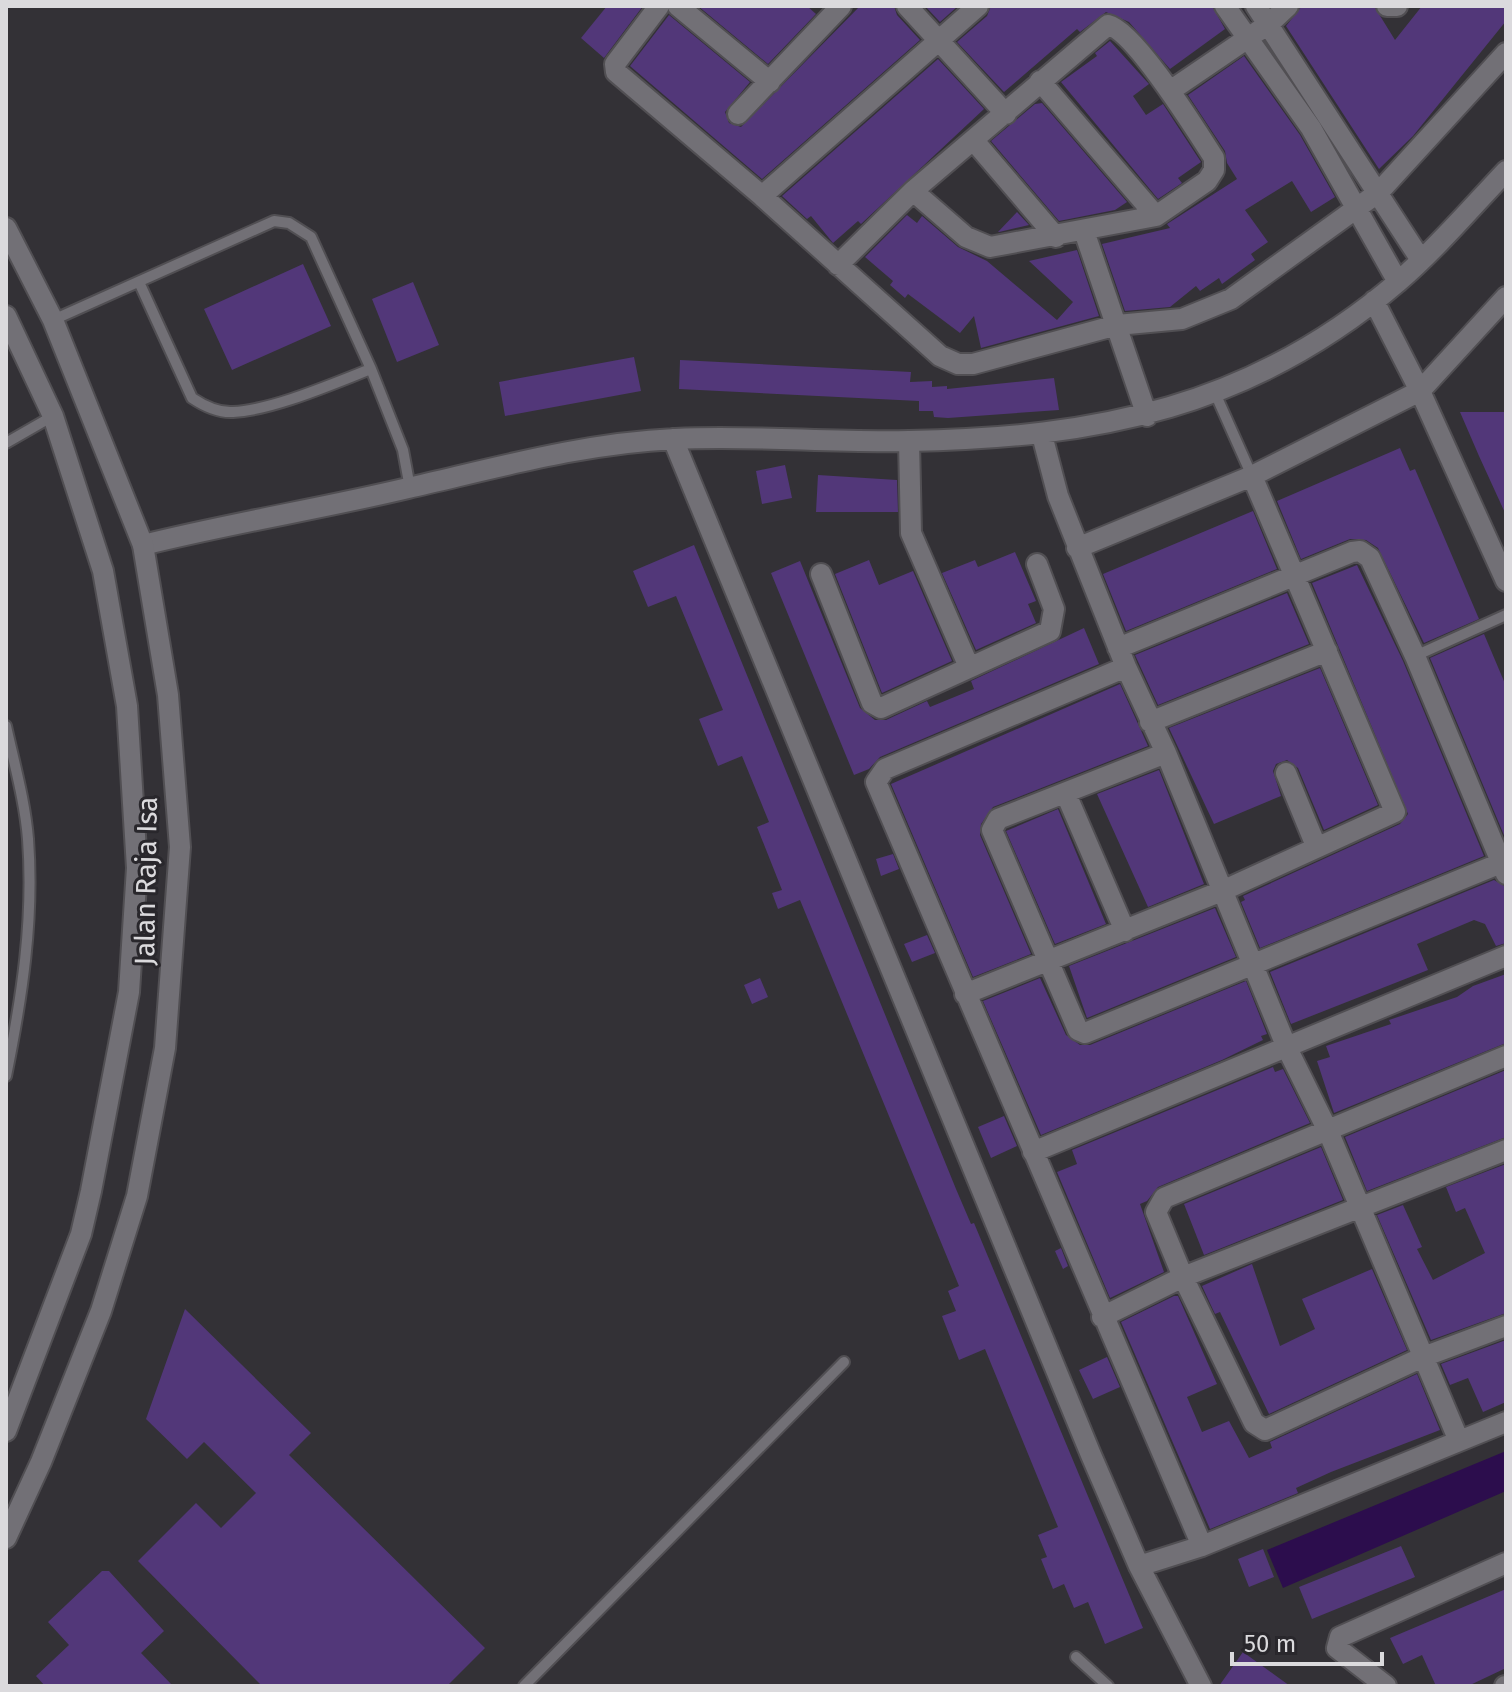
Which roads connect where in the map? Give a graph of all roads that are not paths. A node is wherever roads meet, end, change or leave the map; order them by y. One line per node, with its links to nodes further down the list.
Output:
1 (659, 6): 24 (street)
2 (678, 6): 16 (street)
3 (907, 6): 13 (street)
4 (978, 6): 13 (street)
5 (1225, 6): 12 (street)
6 (1256, 6): 11 (street)
7 (1288, 6): 11 (street)
8 (1387, 6): 9 (street)
9 (1397, 6)
10 (834, 8): 16 (street)
11 (1270, 23): 12 (street); 23 (street)
12 (1248, 36): 17 (street); 25 (street)
13 (939, 39): 19 (street); 24 (street)
14 (1506, 53): 23 (street)
15 (1040, 81): 17 (street); 19 (street); 26 (street)
16 (770, 82): 18 (street)
17 (1170, 91): 26 (street)
18 (738, 114)
19 (1006, 114): 20 (street)
20 (975, 142): 22 (street); 29 (street)
21 (1506, 171): 30 (street)
22 (913, 191): 29 (street); 31 (street)
23 (1379, 192): 25 (street); 30 (street)
24 (762, 196): 31 (street)
25 (1359, 209): 33 (street); 38 (street)
26 (1156, 216): 28 (street)
27 (6, 228): 37 (street, Jalan Raja Isa)
28 (1084, 231): 29 (street); 38 (street)
29 (1056, 237)
30 (1421, 260): 33 (street)
31 (838, 265): 38 (street)
32 (139, 282): 37 (lane); 39 (lane); 39 (lane)
33 (1398, 282): 35 (street)
34 (1506, 297): 40 (street)
35 (1374, 301): 40 (street); 41 (street)
36 (6, 316): 43 (street, Jalan Raja Isa)
37 (53, 320): 42 (street, Jalan Raja Isa)
38 (1117, 325): 44 (street)
39 (371, 369): 50 (lane)
40 (1420, 391): 49 (street); 56 (street)
41 (1215, 393): 44 (street); 49 (lane)
42 (88, 404): 43 (street); 51 (street, Jalan Raja Isa)
43 (53, 416): 48 (lane); 88 (street, Jalan Raja Isa)
44 (1147, 416): 45 (street)
45 (1042, 435): 47 (street); 52 (street)
46 (673, 439): 47 (street); 50 (street); 93 (street)
47 (909, 441): 61 (street)
48 (6, 443)
49 (1252, 476): 52 (street); 54 (street)
50 (410, 488): 51 (street)
51 (143, 545): 90 (street, Jalan Raja Isa)
52 (1077, 548): 60 (street)
53 (1037, 564): 61 (street)
54 (1294, 573): 58 (street); 59 (street); 60 (street)
55 (821, 574): 61 (street)
56 (1506, 581)
57 (1506, 615): 59 (lane)
58 (1327, 651): 62 (street); 67 (street)
59 (1415, 656): 68 (street)
60 (1122, 657): 62 (street); 74 (street)
61 (969, 667)
62 (1150, 722): 64 (street)
63 (6, 726): 77 (lane)
64 (1166, 753): 66 (street); 69 (street)
65 (1286, 773): 67 (street)
66 (1066, 794): 70 (street); 72 (street)
67 (1316, 846): 69 (street)
68 (1504, 869): 73 (street)
69 (1222, 891): 70 (street); 73 (street)
70 (1125, 931): 72 (street)
71 (1506, 956): 75 (street)
72 (1047, 962): 73 (street); 74 (street)
73 (1251, 965): 75 (street)
74 (965, 994): 80 (street)
75 (1287, 1048): 78 (street); 80 (street)
76 (1506, 1056): 78 (street)
77 (6, 1076)
78 (1328, 1131): 81 (street); 82 (street)
79 (1506, 1150): 81 (street)
80 (1033, 1152): 83 (street)
81 (1358, 1205): 82 (street); 85 (street)
82 (1183, 1277): 83 (street); 85 (street)
83 (1102, 1317): 91 (street)
84 (1506, 1326): 85 (street)
85 (1423, 1357): 89 (street)
86 (844, 1362): 95 (lane)
87 (1506, 1422): 89 (street)
88 (6, 1431)
89 (1459, 1441): 91 (street)
90 (6, 1538)
91 (1202, 1546): 93 (street)
92 (1506, 1563): 98 (street)
93 (1139, 1566): 97 (street)
94 (1076, 1657): 96 (lane)
95 (524, 1686)
96 (1108, 1686)
97 (1201, 1686)
98 (1386, 1686)

